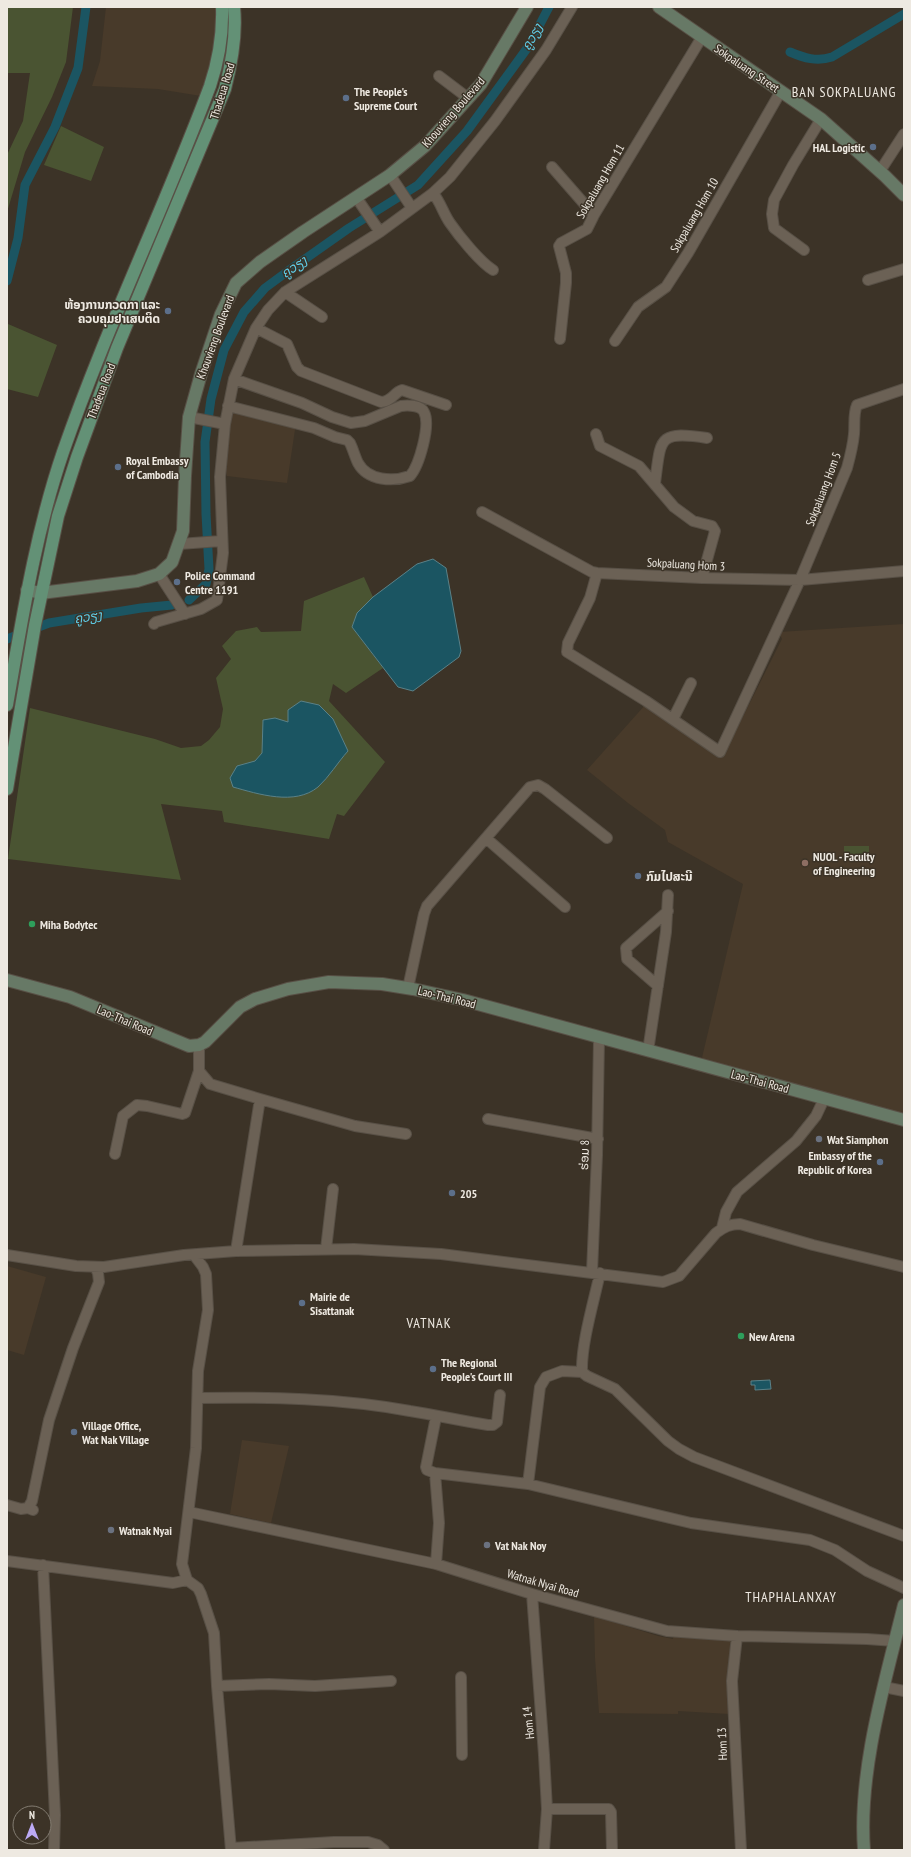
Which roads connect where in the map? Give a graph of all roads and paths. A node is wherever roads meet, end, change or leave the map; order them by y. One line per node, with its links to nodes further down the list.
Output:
1 (222, 7): 47 (main road, Thadeua Road)
2 (234, 7): 48 (main road, Thadeua Road)
3 (527, 7): 9 (street, Khouvieng Boulevard)
4 (572, 7): 15 (street)
5 (660, 7): 6 (street, Sokpaluang Street)
6 (702, 37): 8 (street, Sokpaluang Street); 19 (street, Sokpaluang Hom 11)
7 (439, 76): 9 (street)
8 (781, 91): 10 (street, Sokpaluang Street); 29 (street, Sokpaluang Hom 10)
9 (468, 98): 14 (street, Khouvieng Boulevard)
10 (821, 119): 13 (street, Sokpaluang Street); 21 (street)
11 (904, 134): 13 (street)
12 (552, 166): 19 (street)
13 (880, 171): 16 (street, Sokpaluang Street)
14 (392, 178): 17 (street, Khouvieng Boulevard); 18 (street)
15 (433, 193): 18 (street); 23 (street)
16 (904, 196)
17 (357, 199): 20 (street); 34 (street, Khouvieng Boulevard)
18 (410, 206): 20 (street)
19 (594, 215): 28 (street, Sokpaluang Hom 11)
20 (379, 230): 25 (street)
21 (804, 250)
22 (904, 269): 24 (street)
23 (493, 270)
24 (868, 280)
25 (285, 292): 26 (street); 27 (street)
26 (322, 317)
27 (256, 328): 30 (street); 32 (street)
28 (560, 339)
29 (615, 341)
30 (234, 379): 33 (street); 33 (street)
31 (904, 389): 46 (street, Sokpaluang Hom 5)
32 (446, 405)
33 (228, 406): 35 (street)
34 (194, 418): 35 (street); 41 (street, Khouvieng Boulevard)
35 (223, 424): 40 (street)
36 (596, 434): 38 (street)
37 (707, 438): 38 (street)
38 (655, 483): 45 (street)
39 (482, 512): 43 (street, Sokpaluang Hom 3)
40 (218, 541): 41 (street); 49 (street)
41 (184, 543): 44 (street, Khouvieng Boulevard)
42 (904, 571): 46 (street, Sokpaluang Hom 3)
43 (597, 573): 45 (street, Sokpaluang Hom 3); 53 (street)
44 (160, 574): 48 (street); 49 (street)
45 (702, 578): 46 (street, Sokpaluang Hom 3)
46 (800, 580): 53 (street)
47 (27, 590): 48 (street); 52 (main road, Thadeua Road)
48 (41, 593): 54 (main road, Thadeua Road)
49 (184, 614): 50 (street)
50 (154, 624)
51 (691, 683): 53 (street)
52 (7, 705)
53 (673, 719)
54 (7, 789)
55 (607, 838): 56 (street)
56 (487, 839): 58 (street); 62 (street)
57 (668, 895): 59 (street)
58 (565, 907)
59 (668, 911): 61 (street); 61 (street)
60 (7, 980): 64 (street, Lao-Thai Road)
61 (658, 986): 65 (street)
62 (408, 988): 63 (street, Lao-Thai Road); 64 (street, Lao-Thai Road)
63 (600, 1039): 65 (street, Lao-Thai Road); 72 (street, ຮ່ອມ 8)
64 (199, 1045): 66 (street)
65 (648, 1051): 68 (street, Lao-Thai Road)
66 (199, 1072): 67 (street); 73 (street)
67 (260, 1099): 71 (street); 77 (street)
68 (824, 1099): 70 (street, Lao-Thai Road); 75 (street)
69 (488, 1119): 72 (street)
70 (904, 1120)
71 (406, 1134)
72 (598, 1139): 82 (street, ຮ່ອມ 8)
73 (115, 1154)
74 (333, 1189): 76 (street)
75 (722, 1228): 81 (street); 82 (street)
76 (326, 1248): 77 (street); 82 (street)
77 (236, 1251): 79 (street)
78 (7, 1254): 80 (street)
79 (194, 1255): 80 (street); 85 (street)
80 (95, 1267): 89 (street)
81 (904, 1267)
82 (596, 1273): 83 (street, ຮ່ອມ 8)
83 (582, 1372): 88 (street); 91 (street)
84 (500, 1395): 86 (street)
85 (198, 1398): 86 (street); 90 (street)
86 (436, 1417): 87 (street)
87 (435, 1473): 88 (street); 93 (street)
88 (528, 1484): 96 (street)
89 (7, 1505)
90 (189, 1512): 93 (street, Watnak Nyai Road); 95 (street)
91 (904, 1536)
92 (7, 1561): 94 (street)
93 (436, 1564): 97 (street, Watnak Nyai Road)
94 (43, 1565): 95 (street); 109 (street)
95 (187, 1580): 103 (street)
96 (904, 1588)
97 (532, 1594): 99 (street, Watnak Nyai Road); 107 (street, Hom 14)
98 (904, 1605): 100 (street)
99 (738, 1636): 100 (street, Watnak Nyai Road); 113 (street, Hom 13)
100 (895, 1641): 104 (street)
101 (461, 1678): 106 (street)
102 (391, 1681): 103 (street)
103 (217, 1686): 108 (street)
104 (884, 1687): 105 (street); 114 (street)
105 (904, 1691)
106 (462, 1755)
107 (546, 1810): 111 (street, Hom 14); 112 (street)
108 (231, 1849): 110 (street)
109 (54, 1850)
110 (384, 1850)
111 (544, 1850)
112 (612, 1850)
113 (740, 1850)
114 (864, 1850)

